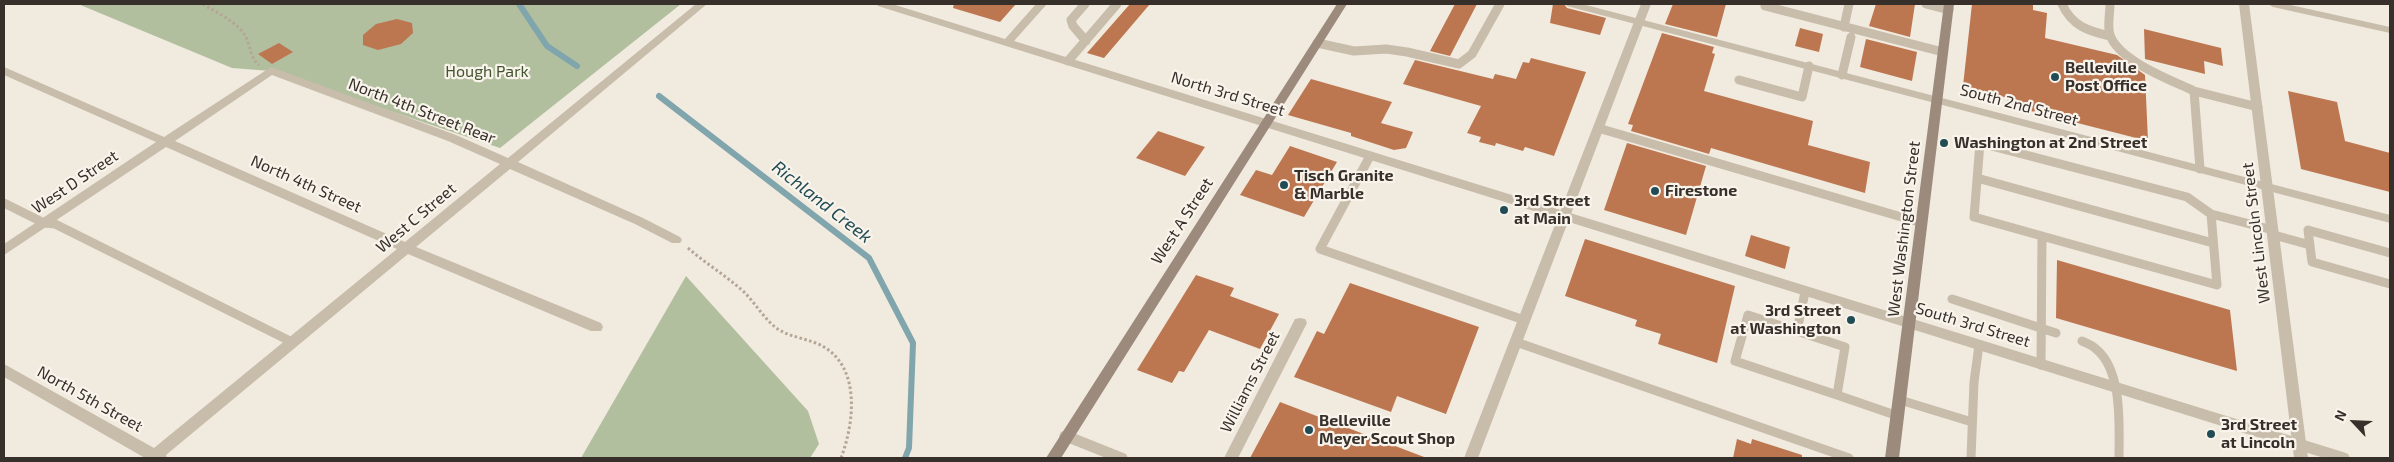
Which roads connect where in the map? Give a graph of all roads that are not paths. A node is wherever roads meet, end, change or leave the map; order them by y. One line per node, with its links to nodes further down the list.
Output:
1 (702, 4): 39 (street, West C Street)
2 (882, 4): 24 (street, North 3rd Street)
3 (1042, 4): 24 (street)
4 (1085, 4): 23 (lane)
5 (1117, 4): 23 (lane)
6 (1342, 4): 25 (main road, West A Street)
7 (1500, 4): 25 (lane)
8 (1571, 4): 18 (street, South 2nd Street)
9 (1646, 4): 18 (street)
10 (1766, 4): 19 (lane)
11 (1849, 4): 19 (lane)
12 (1926, 4): 17 (lane)
13 (2062, 4): 21 (lane)
14 (2110, 4): 21 (lane)
15 (2244, 4): 34 (street, West Lincoln Street)
16 (2272, 4): 20 (street)
17 (1949, 7): 26 (main road, West Washington Street)
18 (1639, 21): 28 (street, South 2nd Street); 36 (street)
19 (1844, 27): 26 (lane)
20 (2390, 30)
21 (2110, 36): 32 (lane)
22 (1851, 37): 30 (lane)
23 (1086, 41): 27 (lane)
24 (1008, 42): 27 (street, North 3rd Street)
25 (1317, 43): 35 (main road, West A Street)
26 (1943, 52): 33 (main road, West Washington Street)
27 (1068, 61): 35 (street, North 3rd Street)
28 (1809, 66): 30 (street, South 2nd Street); 31 (lane)
29 (4, 71): 37 (street, North 4th Street)
30 (1842, 75): 33 (street, South 2nd Street)
31 (1739, 80)
32 (2194, 91): 34 (lane); 40 (lane)
33 (1938, 100): 40 (street, South 2nd Street); 48 (main road, West Washington Street)
34 (2258, 107): 42 (street, West Lincoln Street)
35 (1265, 123): 38 (street, North 3rd Street); 78 (main road, West A Street)
36 (1598, 128): 45 (street); 48 (lane)
37 (165, 141): 39 (street, North 4th Street Rear); 47 (street, West D Street); 54 (street, North 4th Street)
38 (1370, 156): 45 (street, North 3rd Street); 60 (lane)
39 (509, 163): 51 (street, North 4th Street Rear); 54 (street, West C Street)
40 (2200, 169): 42 (street, South 2nd Street)
41 (1977, 178): 44 (lane); 50 (lane); 52 (lane)
42 (2268, 187): 46 (street, South 2nd Street); 49 (street, West Lincoln Street)
43 (4, 203): 47 (lane)
44 (2211, 214): 49 (lane); 52 (lane)
45 (1564, 218): 58 (street, South 3rd Street); 60 (street)
46 (2390, 219)
47 (44, 222): 55 (street, West D Street); 68 (lane)
48 (1922, 223): 62 (main road, West Washington Street)
49 (2274, 233): 53 (lane); 79 (street, West Lincoln Street)
50 (2042, 236): 52 (lane); 64 (lane)
51 (676, 240)
52 (2213, 243)
53 (2310, 245): 56 (lane); 57 (lane)
54 (407, 248): 63 (street, North 4th Street); 68 (street, West C Street)
55 (4, 250)
56 (2390, 253)
57 (2390, 284)
58 (1805, 292): 62 (street, South 3rd Street); 65 (lane)
59 (1952, 299): 64 (lane)
60 (1524, 320): 69 (street)
61 (1300, 323): 83 (street, Williams Street)
62 (1909, 324): 70 (street, South 3rd Street); 75 (main road, West Washington Street)
63 (596, 327)
64 (2041, 328): 66 (lane); 71 (lane)
65 (1797, 331): 74 (lane); 74 (lane)
66 (2056, 333)
67 (2082, 341): 73 (lane)
68 (292, 342): 80 (street, West C Street)
69 (1516, 342): 84 (street); 85 (lane)
70 (1979, 345): 71 (street, South 3rd Street); 77 (lane)
71 (2041, 364): 73 (street, South 3rd Street)
72 (4, 370): 80 (street, North 5th Street)
73 (2117, 388): 79 (street, South 3rd Street); 88 (lane)
74 (1838, 396): 76 (lane)
75 (1900, 400): 76 (main road, West Washington Street); 77 (lane)
76 (1898, 416): 86 (main road, West Washington Street)
77 (1972, 422): 87 (lane)
78 (1066, 436): 81 (main road, West A Street); 82 (street)
79 (2300, 451): 89 (street, South 3rd Street)
80 (156, 457)
81 (1053, 458)
82 (1121, 458)
83 (1230, 458)
84 (1471, 458)
85 (1849, 458)
86 (1892, 458)
87 (1971, 458)
88 (2119, 458)
89 (2343, 458)

